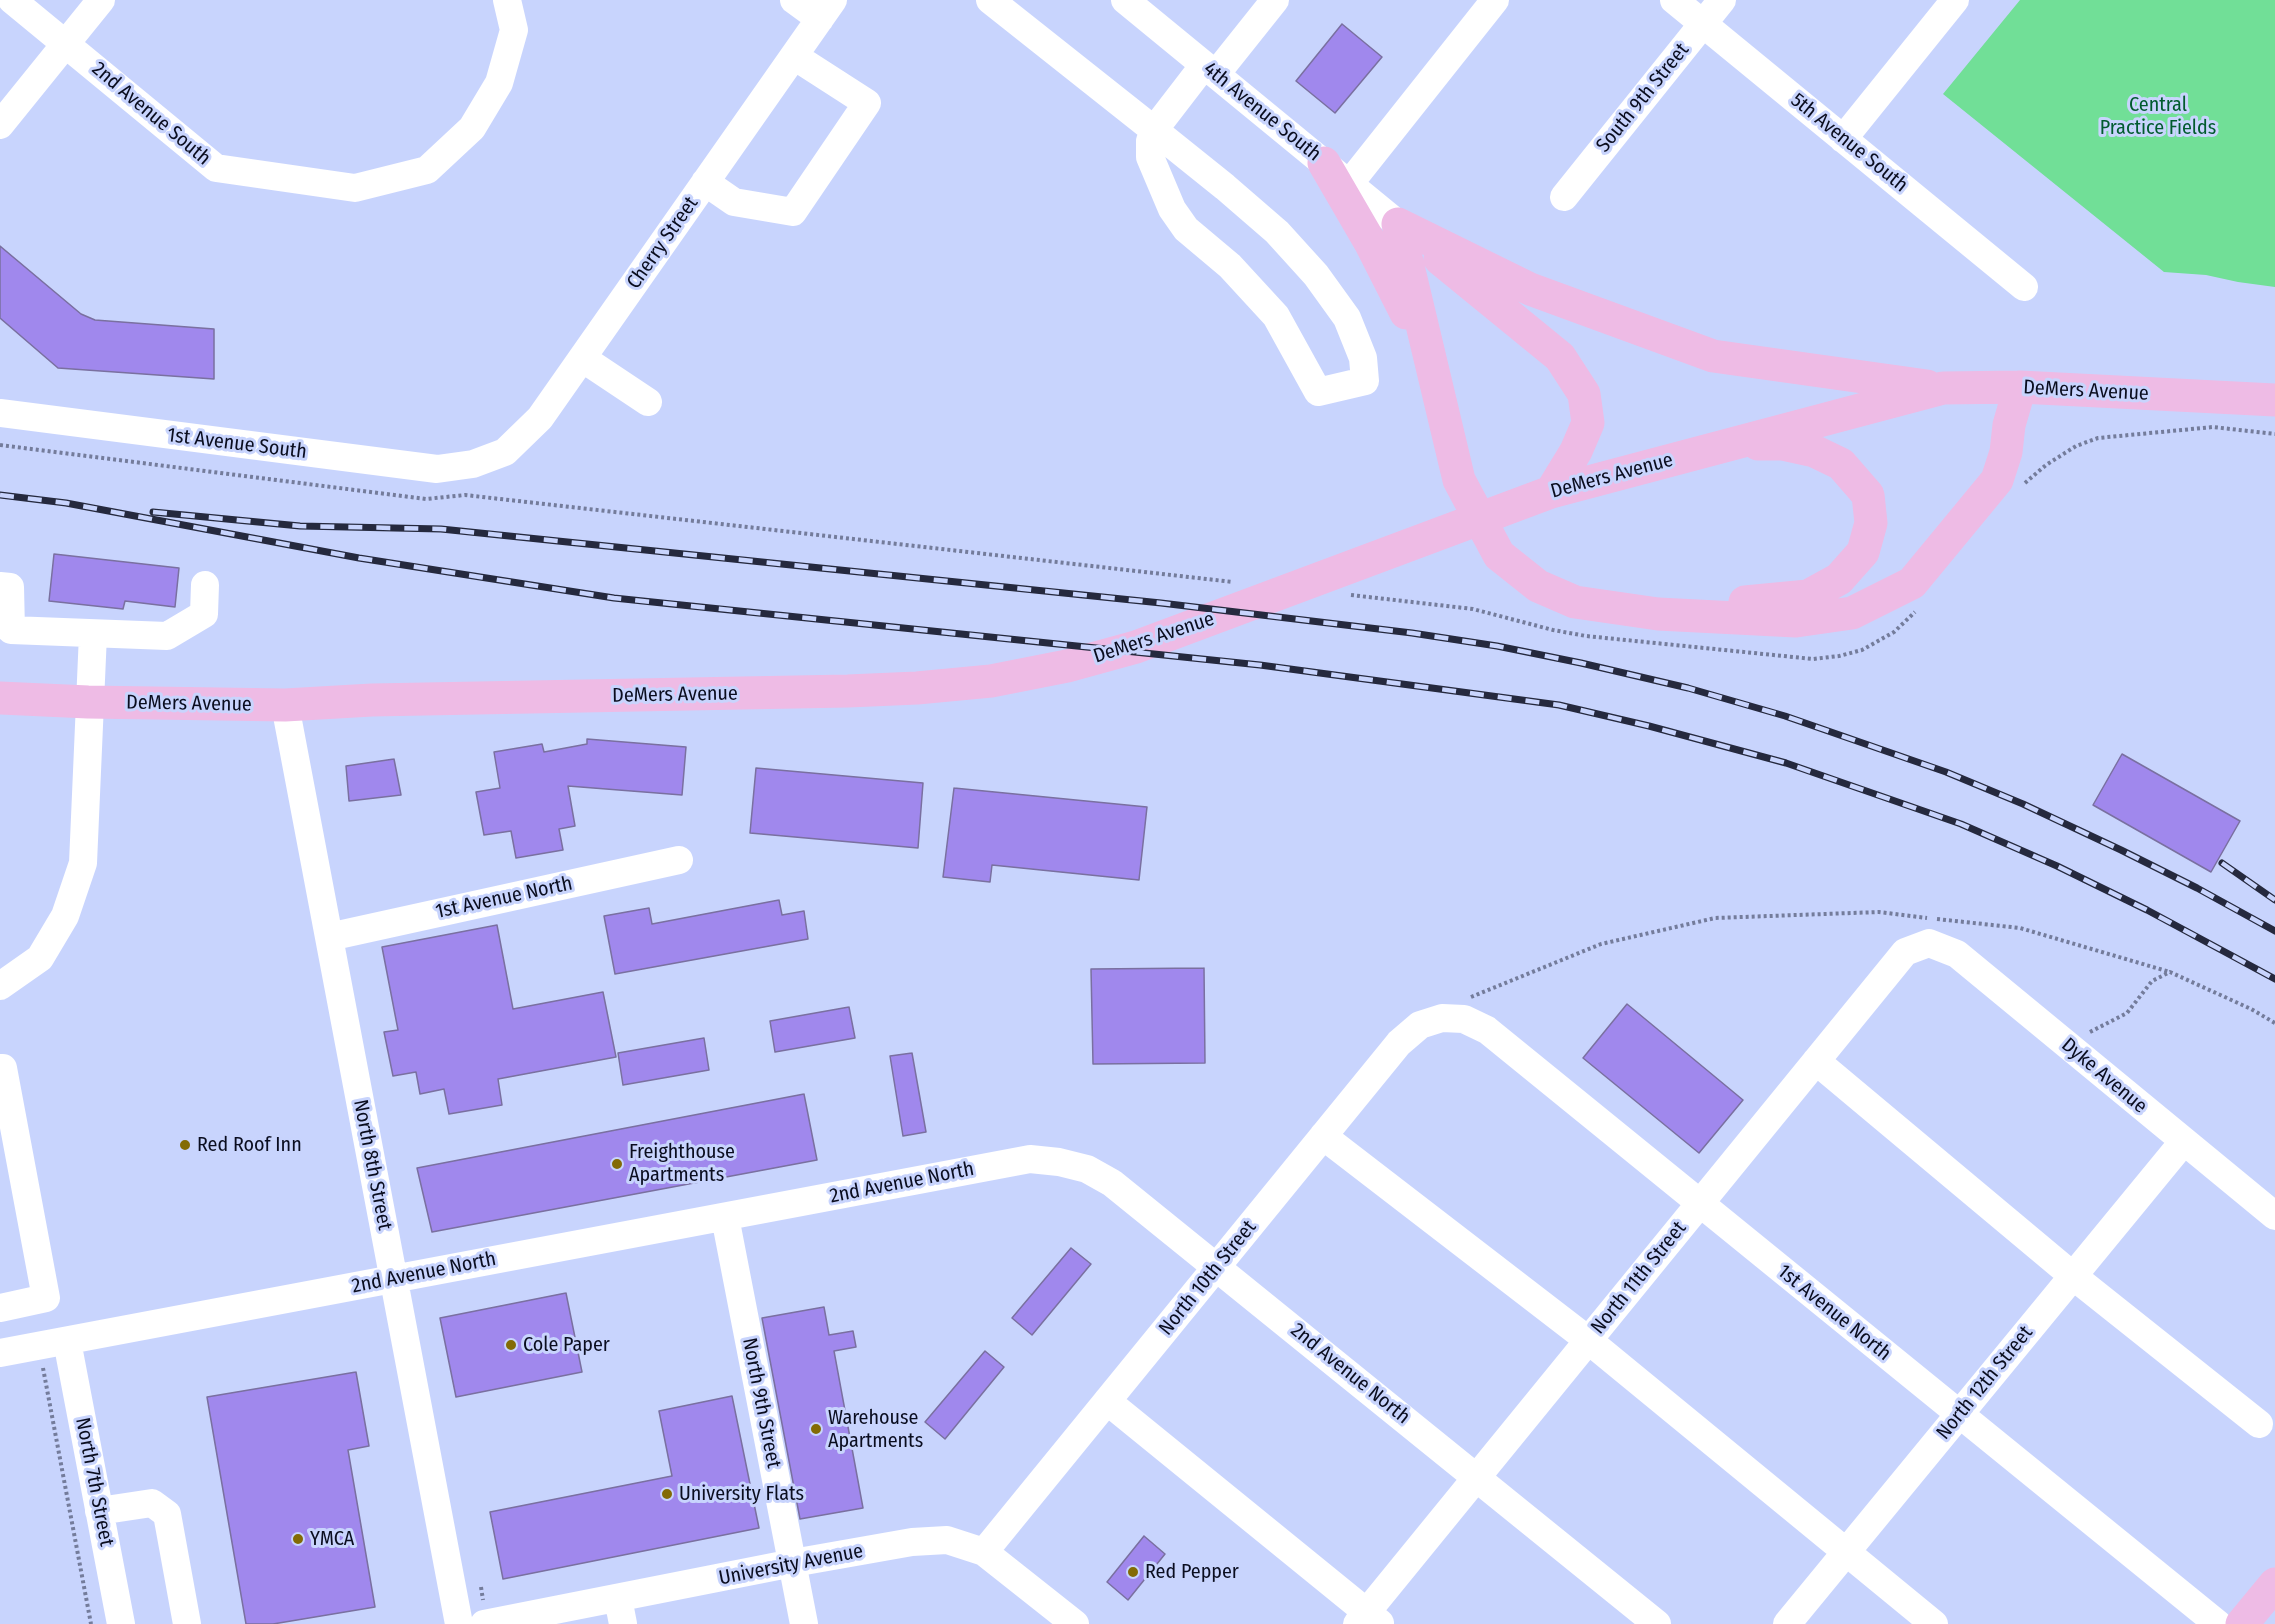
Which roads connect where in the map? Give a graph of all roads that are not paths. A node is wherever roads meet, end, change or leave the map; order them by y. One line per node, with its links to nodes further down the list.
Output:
1 (12, 0): 14 (street, 2nd Avenue South)
2 (101, 0): 14 (street)
3 (507, 0): 14 (street, 2nd Avenue South)
4 (794, 0): 12 (street)
5 (990, 0): 18 (street)
6 (1125, 0): 16 (street, 4th Avenue South)
7 (1275, 0): 16 (street)
8 (1496, 0): 22 (street)
9 (1674, 0): 13 (street, 5th Avenue South)
10 (1722, 0): 13 (street, South 9th Street)
11 (1954, 0): 19 (street)
12 (827, 10): 15 (street, Cherry Street)
13 (1703, 23): 19 (street, 5th Avenue South); 23 (street, South 9th Street)
14 (66, 44): 17 (street)
15 (794, 56): 21 (street, Cherry Street); 21 (street)
16 (1210, 70): 18 (street); 20 (street, 4th Avenue South)
17 (0, 125)
18 (1154, 130): 18 (street)
19 (1843, 139): 25 (street, 5th Avenue South)
20 (1324, 163): 22 (street, 4th Avenue South); 27 (main road)
21 (705, 182): 26 (street, Cherry Street)
22 (1349, 184): 24 (street, 4th Avenue South)
23 (1564, 197)
24 (1398, 224): 27 (main road); 29 (main road); 35 (main road)
25 (2024, 287)
26 (582, 358): 31 (street); 34 (street, Cherry Street)
27 (1437, 387): 38 (main road)
28 (2020, 387): 29 (main road, DeMers Avenue); 30 (main road, DeMers Avenue); 38 (main road)
29 (1943, 388): 33 (main road, DeMers Avenue)
30 (2275, 400)
31 (648, 402)
32 (0, 413): 34 (street, 1st Avenue South)
33 (1726, 444): 35 (main road, DeMers Avenue); 38 (main road)
34 (473, 464)
35 (1551, 492): 42 (main road, DeMers Avenue)
36 (205, 585): 39 (street)
37 (0, 586): 39 (street)
38 (1658, 614)
39 (93, 634): 41 (street)
40 (0, 698): 41 (main road, DeMers Avenue)
41 (88, 702): 42 (main road, DeMers Avenue); 46 (street)
42 (285, 705): 44 (street, North 8th Street)
43 (679, 860): 44 (street, 1st Avenue North)
44 (329, 937): 57 (street, North 8th Street)
45 (1929, 943): 48 (street, North 11th Street); 51 (street, Dyke Avenue)
46 (0, 986)
47 (1442, 1018): 50 (street, North 10th Street); 52 (street, 1st Avenue North)
48 (1816, 1061): 52 (street, North 11th Street); 56 (street)
49 (0, 1068): 58 (street)
50 (1323, 1136): 55 (street, North 10th Street); 59 (street)
51 (2184, 1141): 53 (street, Dyke Avenue); 56 (street, North 12th Street)
52 (1699, 1203): 59 (street, North 11th Street); 63 (street, 1st Avenue North)
53 (2275, 1216)
54 (725, 1217): 55 (street, 2nd Avenue North); 57 (street, 2nd Avenue North); 69 (street, North 9th Street)
55 (1217, 1267): 62 (street, North 10th Street); 65 (street, 2nd Avenue North)
56 (2073, 1276): 63 (street, North 12th Street); 64 (street)
57 (394, 1278): 60 (street, 2nd Avenue North); 75 (street, North 8th Street)
58 (0, 1308)
59 (1588, 1340): 65 (street, North 11th Street); 67 (street)
60 (67, 1341): 61 (street, 2nd Avenue North); 66 (street, North 7th Street)
61 (1, 1347)
62 (1107, 1401): 68 (street, North 10th Street); 72 (street)
63 (1959, 1415): 67 (street, North 12th Street); 82 (street, 1st Avenue North)
64 (2259, 1424)
65 (1477, 1478): 72 (street, North 11th Street); 79 (street, 2nd Avenue North)
66 (99, 1512): 73 (street, North 7th Street); 74 (street)
67 (1846, 1551): 80 (street, North 12th Street); 81 (street)
68 (984, 1552): 69 (street, University Avenue); 78 (street, University Avenue)
69 (793, 1563): 71 (street, University Avenue); 77 (street, North 9th Street)
70 (2275, 1584): 83 (main road)
71 (621, 1611): 76 (street, University Avenue)
72 (1369, 1620)
73 (121, 1624)
74 (187, 1624)
75 (459, 1624)
76 (484, 1624)
77 (804, 1624)
78 (1075, 1624)
79 (1657, 1624)
80 (1787, 1624)
81 (1934, 1624)
82 (2218, 1624)
83 (2242, 1624)

